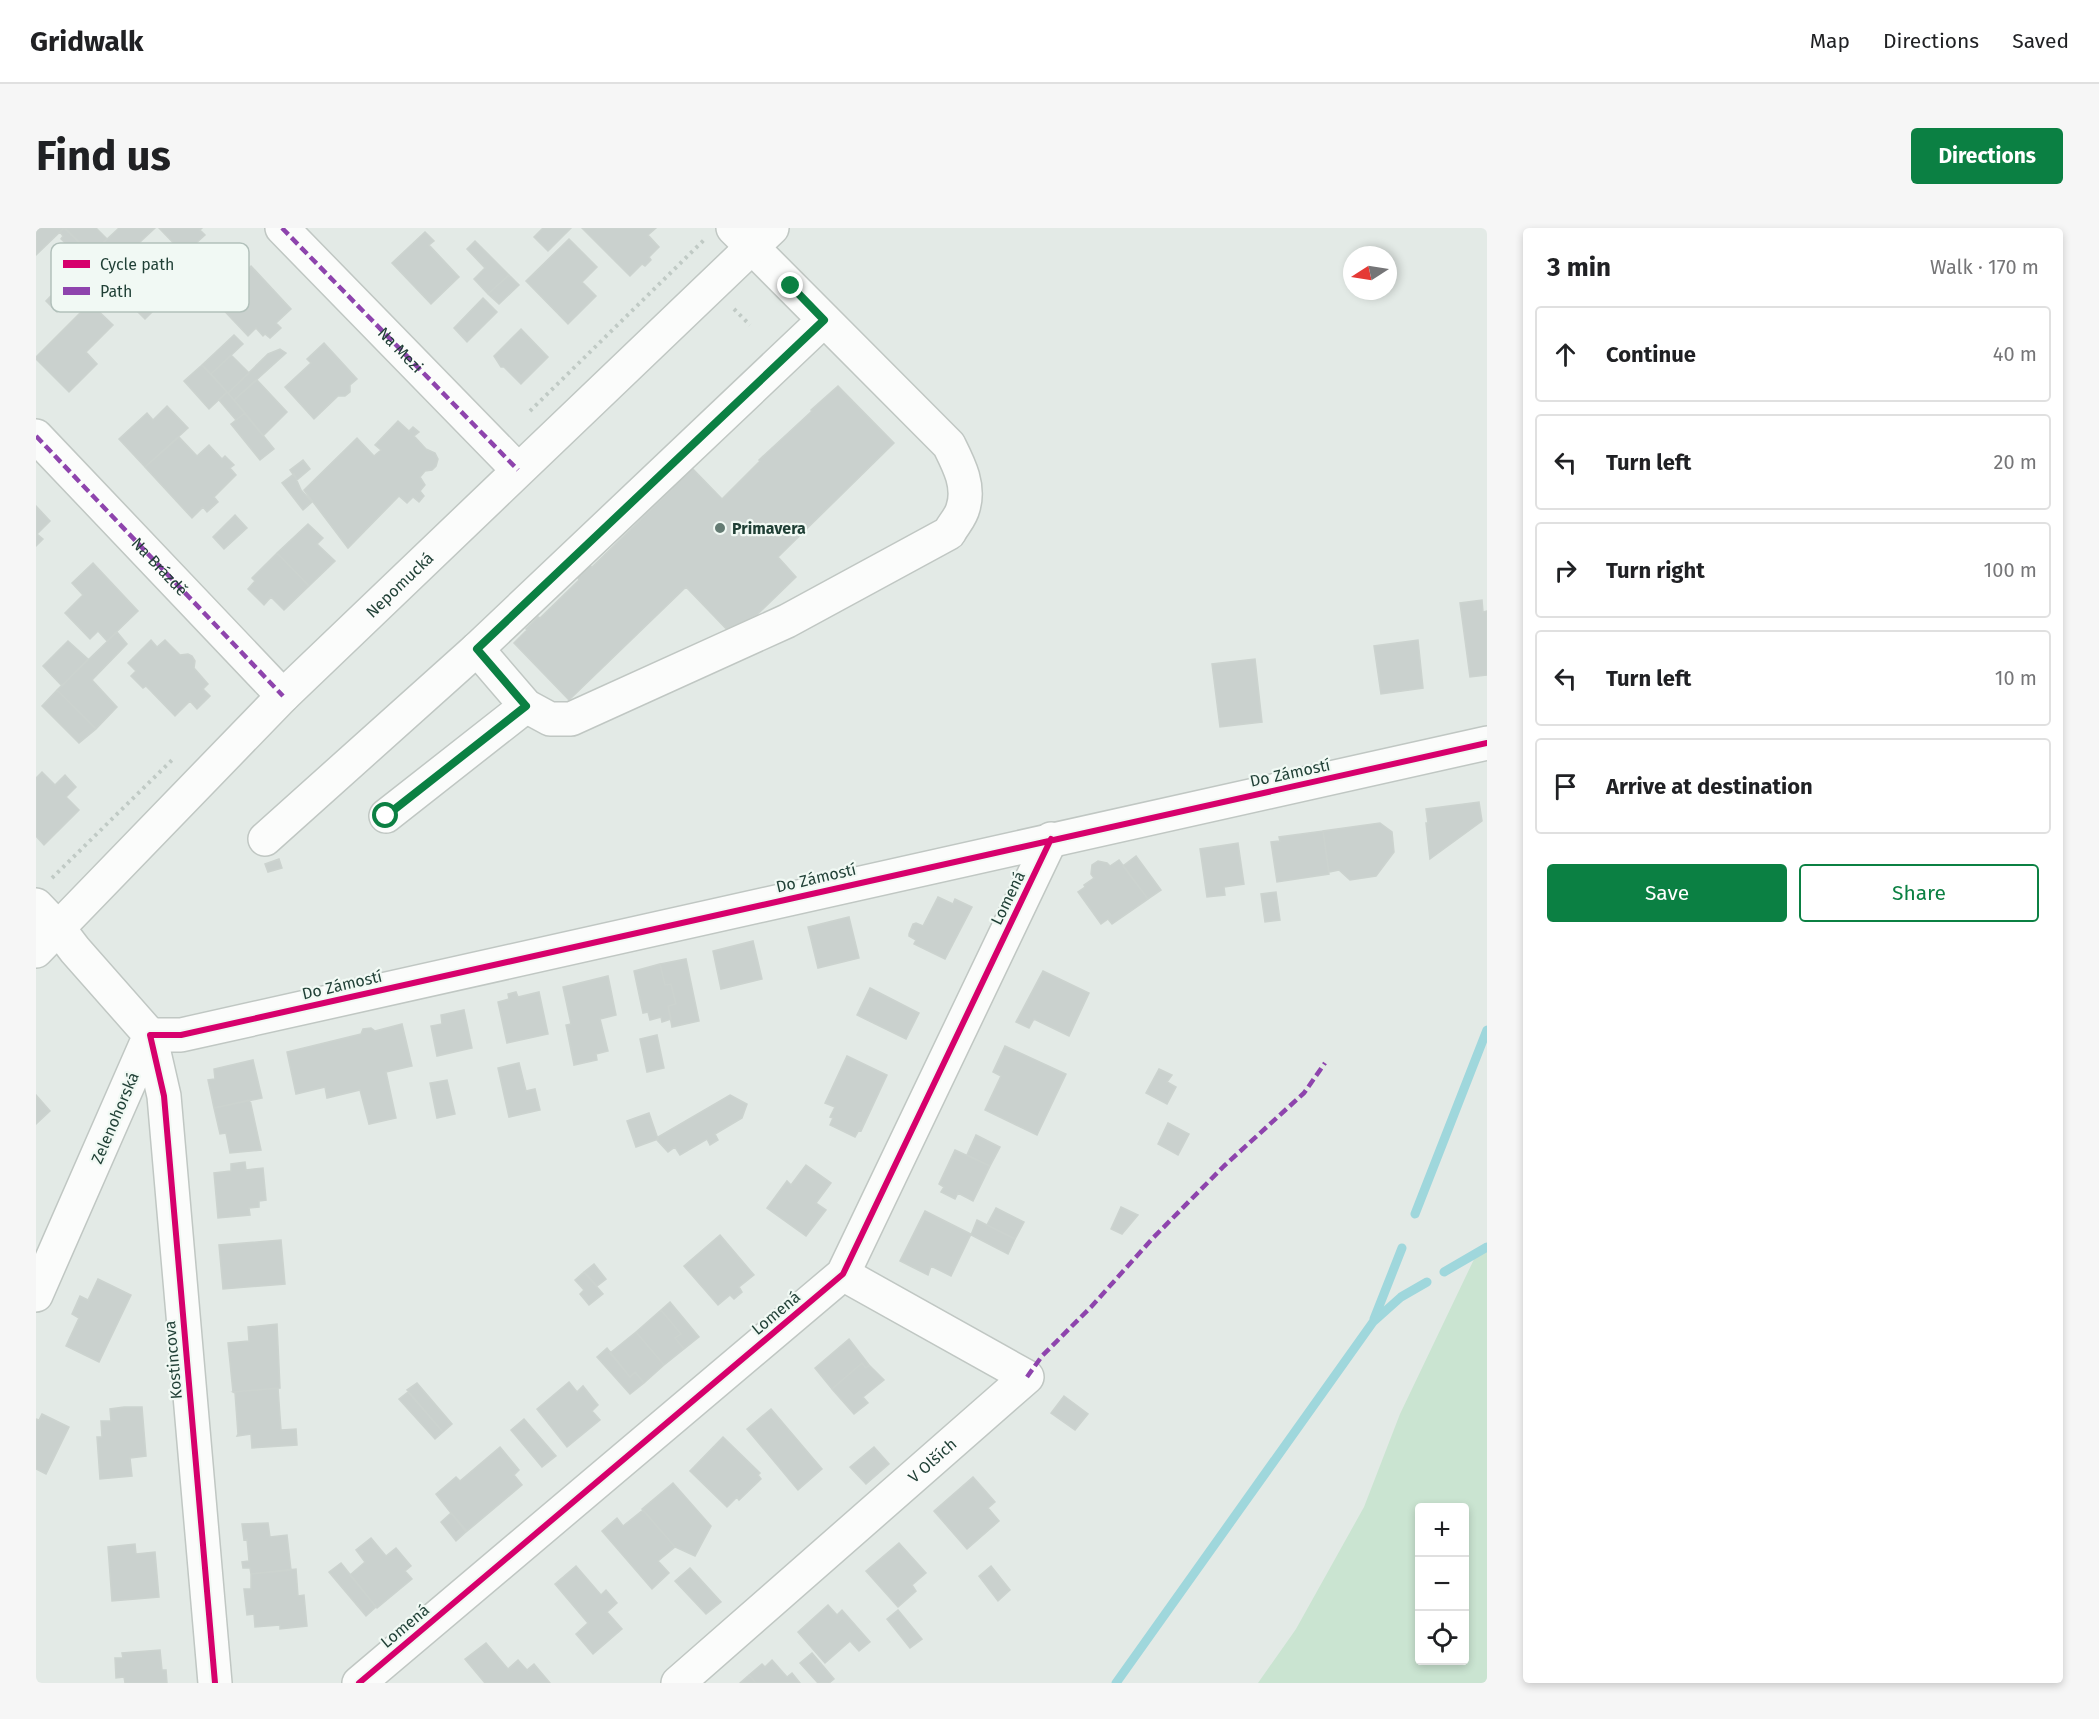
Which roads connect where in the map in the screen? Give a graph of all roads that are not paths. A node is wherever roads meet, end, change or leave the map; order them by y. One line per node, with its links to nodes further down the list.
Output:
1 (282, 228): 5 (street, Na Mezi)
2 (752, 234): 3 (street); 5 (street, Nepomucká)
3 (824, 320): 6 (street); 8 (street)
4 (36, 436): 7 (street, Na Brázdě)
5 (518, 470): 7 (street, Nepomucká)
6 (477, 649): 8 (street); 11 (street)
7 (283, 696): 14 (street, Nepomucká)
8 (526, 706): 10 (street)
9 (1487, 743): 12 (street, Do Zámostí)
10 (386, 816)
11 (265, 839)
12 (1051, 839): 16 (street, Do Zámostí); 17 (street, Lomená)
13 (36, 905): 14 (street)
14 (59, 929): 15 (street, Nepomucká); 16 (street)
15 (36, 951)
16 (150, 1035): 18 (street, Zelenohorská); 19 (street, Kostincova)
17 (843, 1274): 20 (street, Lomená); 21 (street, V Olších)
18 (36, 1295)
19 (215, 1683)
20 (359, 1683)
21 (678, 1683)

